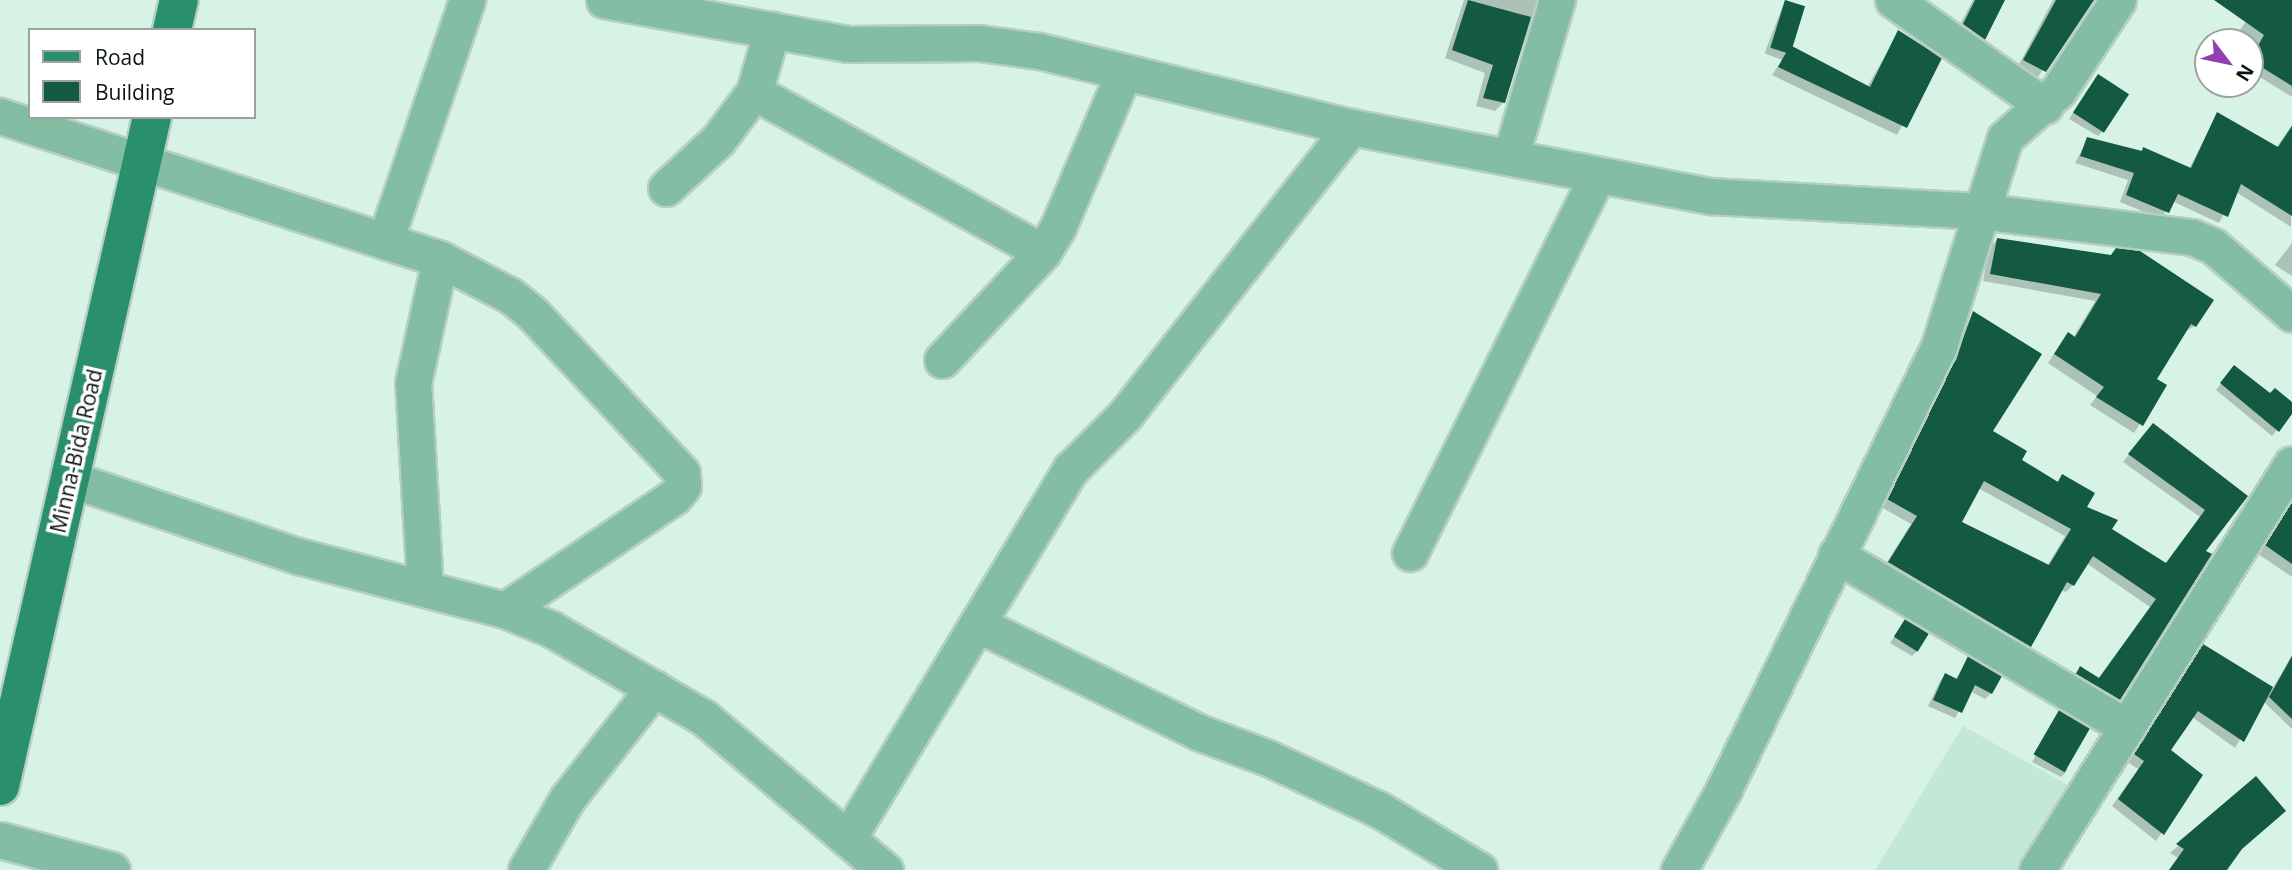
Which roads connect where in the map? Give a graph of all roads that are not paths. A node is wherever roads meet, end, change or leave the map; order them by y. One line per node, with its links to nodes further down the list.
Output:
1 (179, 0): 7 (main road)
2 (467, 0): 20 (street)
3 (1557, 0): 15 (street)
4 (1894, 0): 11 (street)
5 (2118, 0): 11 (street)
6 (618, 2): 8 (street)
7 (172, 28)
8 (772, 30): 9 (street); 10 (street)
9 (1124, 72): 14 (street); 21 (street)
10 (754, 92): 18 (street); 21 (street)
11 (2045, 106): 19 (street)
12 (0, 116): 16 (street)
13 (152, 119): 16 (main road, Minna-Bida Road)
14 (1351, 127): 15 (street); 31 (street)
15 (1511, 155): 17 (street)
16 (142, 160): 20 (street); 26 (main road, Minna-Bida Road)
17 (1598, 175): 19 (street); 27 (street)
18 (666, 188)
19 (1979, 211): 23 (street); 28 (street)
20 (385, 241): 22 (street)
21 (1043, 252): 24 (street)
22 (440, 259): 29 (street); 30 (street)
23 (2292, 314)
24 (942, 360)
25 (2292, 465): 33 (street)
26 (70, 479): 29 (street); 34 (main road, Minna-Bida Road)
27 (1410, 553)
28 (1836, 555): 33 (street); 41 (street)
29 (425, 589): 30 (street)
30 (505, 610): 32 (street)
31 (977, 624): 35 (street); 40 (street)
32 (654, 688): 35 (street); 38 (street)
33 (2127, 727): 42 (street)
34 (2, 767)
35 (848, 838): 39 (street)
36 (0, 840): 37 (street)
37 (112, 870)
38 (526, 870)
39 (886, 870)
40 (1479, 870)
41 (1679, 870)
42 (2037, 870)

